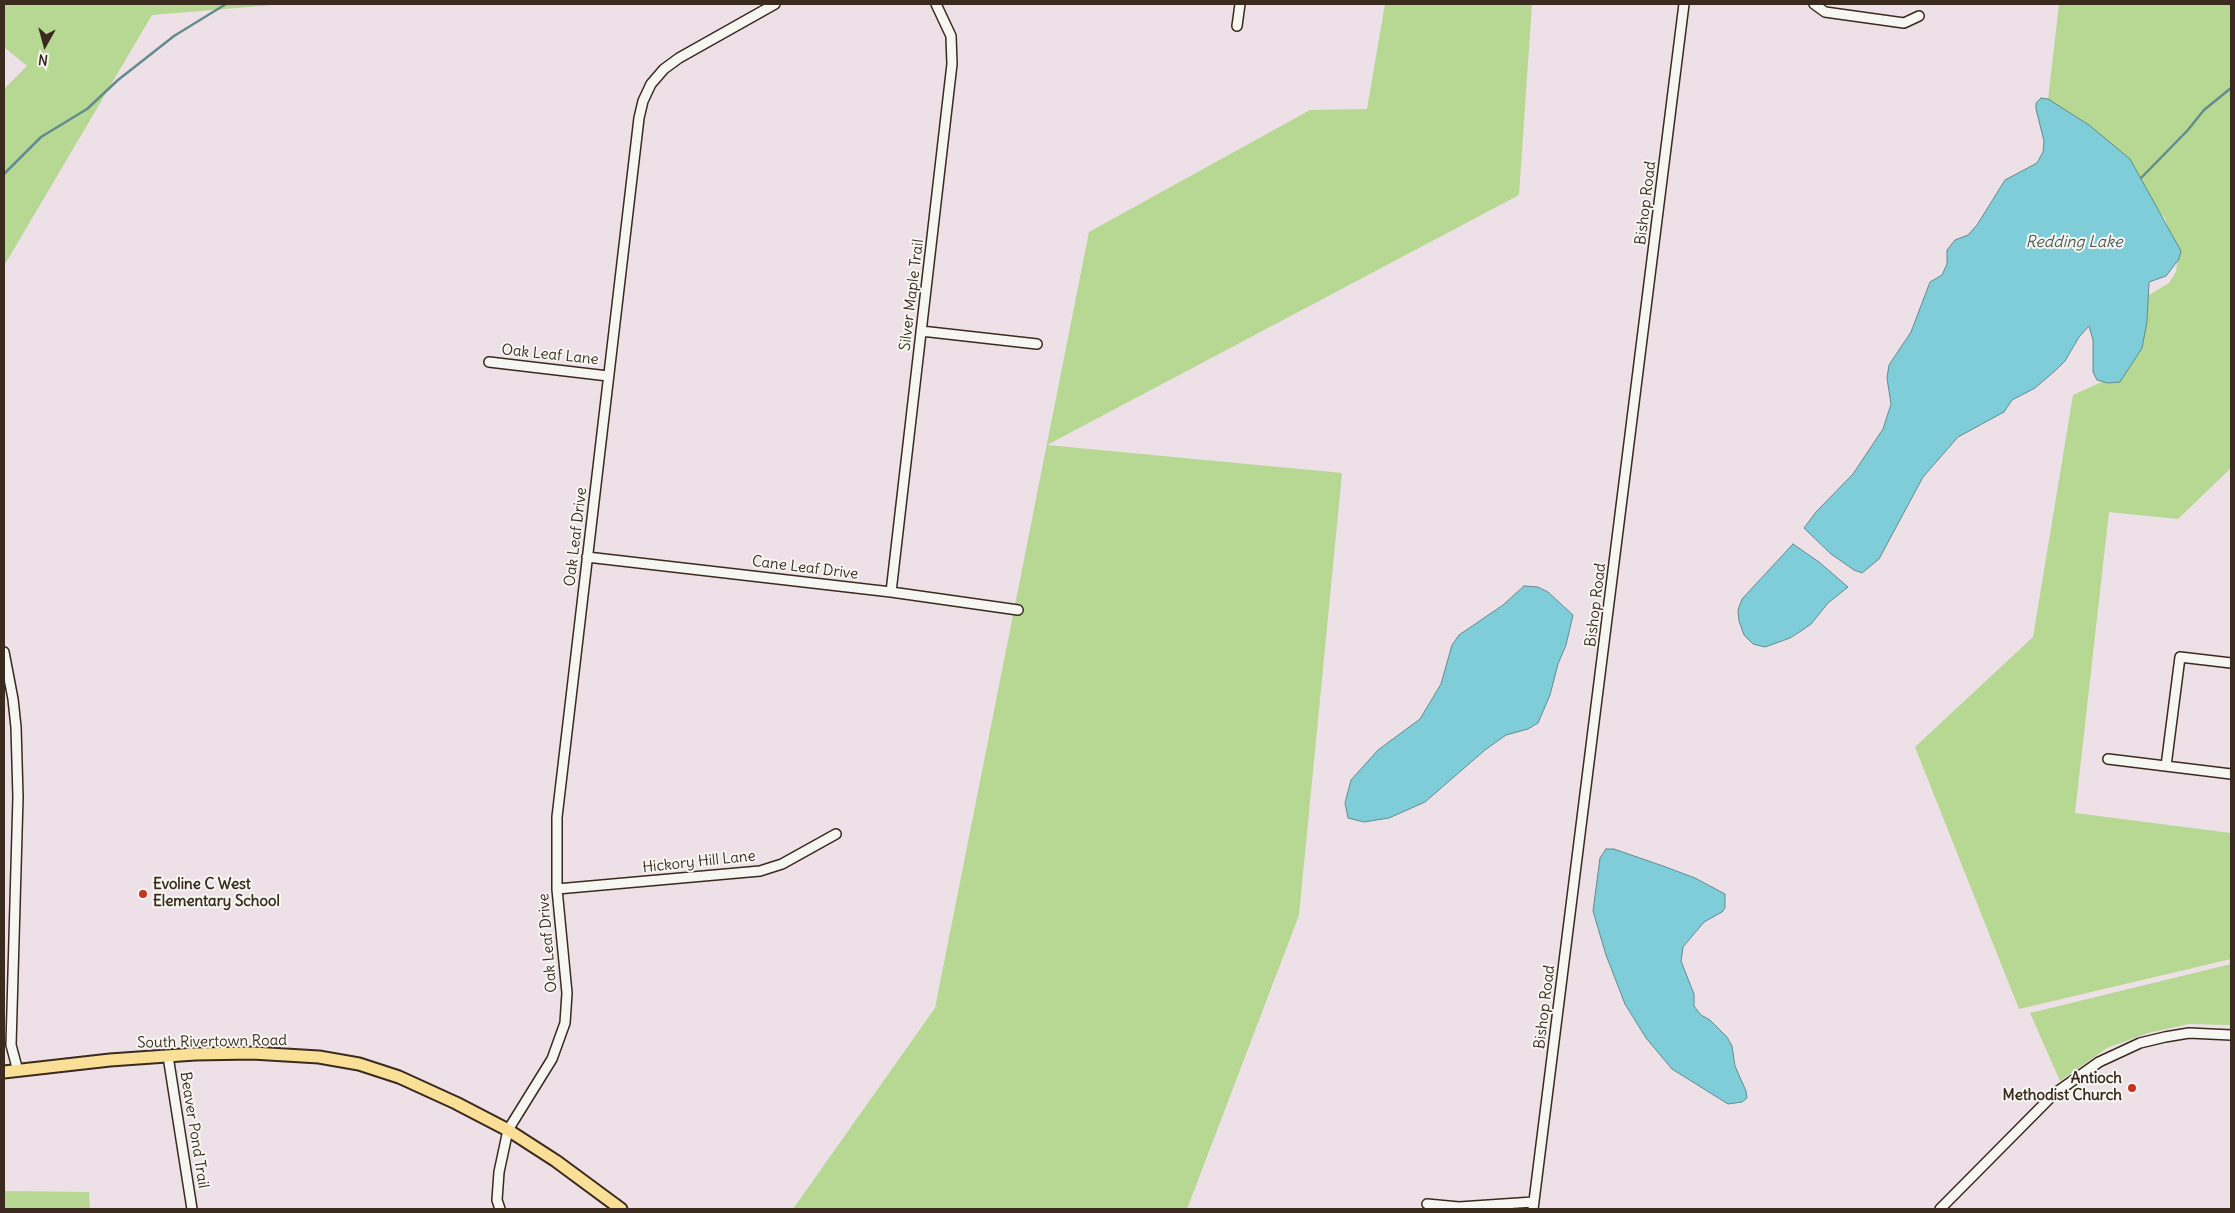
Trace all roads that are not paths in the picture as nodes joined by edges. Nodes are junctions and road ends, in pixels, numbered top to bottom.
1 (775, 4) edge
2 (936, 4) edge
3 (1240, 4) edge
4 (1684, 4) edge
5 (1814, 4) edge
6 (1918, 16) dead end
7 (1237, 26) dead end
8 (921, 331) junction
9 (1037, 344) dead end
10 (489, 362) dead end
11 (608, 376) junction
12 (587, 557) junction
13 (890, 592) junction
14 (1018, 610) dead end
15 (4, 652) edge
16 (2231, 664) edge
17 (2108, 759) dead end
18 (2166, 766) junction
19 (2231, 774) edge
20 (836, 834) dead end
21 (557, 888) junction
22 (2231, 1035) edge
23 (168, 1056) junction
24 (18, 1071) junction
25 (4, 1072) edge
26 (508, 1130) junction
27 (1428, 1204) dead end
28 (1533, 1206) edge
29 (1459, 1208) edge
30 (192, 1209) edge
31 (500, 1209) edge
32 (621, 1209) edge
33 (1940, 1209) edge

1 - 11 street, Oak Leaf Drive
2 - 8 street, Silver Maple Trail
3 - 7 street
4 - 28 street, Bishop Road
5 - 6 street
8 - 9 street
8 - 13 street, Silver Maple Trail
10 - 11 street, Oak Leaf Lane
11 - 12 street, Oak Leaf Drive
12 - 13 street, Cane Leaf Drive
12 - 21 street, Oak Leaf Drive
13 - 14 street, Cane Leaf Drive
15 - 24 street
16 - 18 street
17 - 18 street
18 - 19 street
20 - 21 street, Hickory Hill Lane
21 - 26 street, Oak Leaf Drive
22 - 33 street
23 - 24 main road, South Rivertown Road
23 - 26 main road, South Rivertown Road
23 - 30 street, Beaver Pond Trail
24 - 25 main road, South Rivertown Road
26 - 31 street, Oak Leaf Drive
26 - 32 main road, South Rivertown Road
27 - 29 street
28 - 29 street

